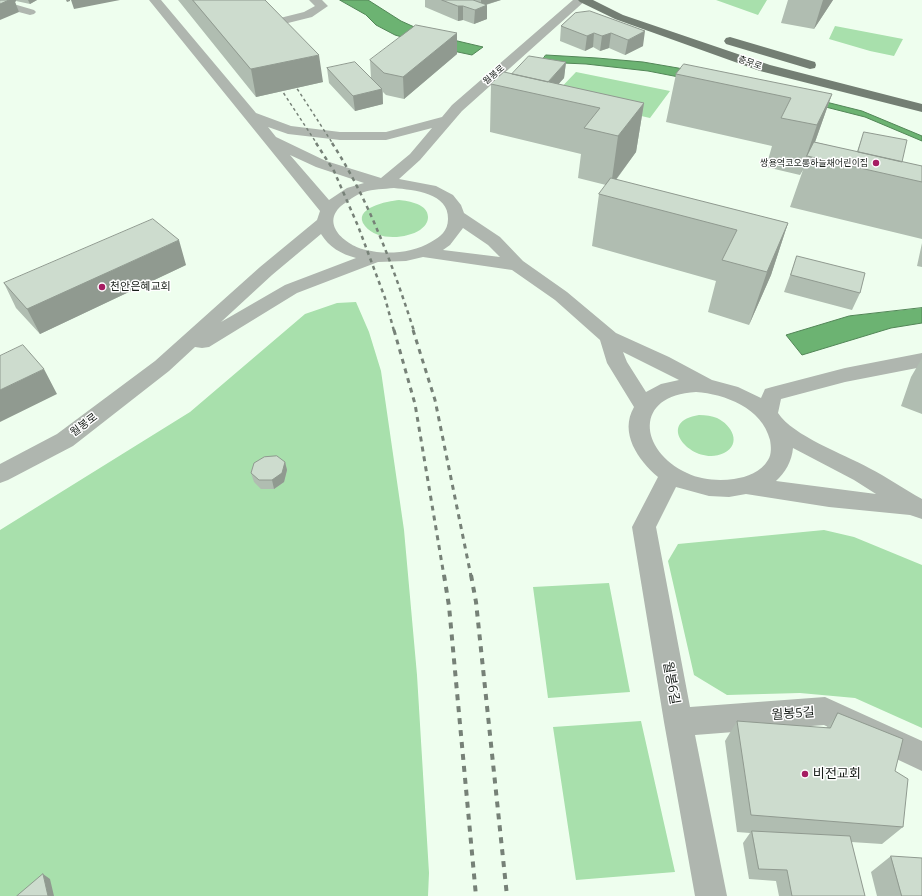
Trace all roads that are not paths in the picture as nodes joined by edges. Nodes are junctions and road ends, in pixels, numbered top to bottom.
1 (155, 0) edge
2 (315, 0) edge
3 (580, 0) edge
4 (584, 0) edge
5 (0, 3) edge
6 (30, 12) dead end
7 (268, 24) edge
8 (717, 37) dead end
9 (820, 67) dead end
10 (922, 108) edge
11 (250, 115) junction
12 (446, 120) junction
13 (271, 140) junction
14 (415, 157) junction
15 (384, 184) junction
16 (426, 188) junction
17 (456, 215) junction
18 (326, 216) junction
19 (422, 252) junction
20 (377, 257) junction
21 (517, 265) junction
22 (609, 337) junction
23 (922, 360) edge
24 (162, 366) junction
25 (706, 386) junction
26 (645, 407) junction
27 (772, 413) junction
28 (0, 474) edge
29 (670, 474) junction
30 (749, 486) junction
31 (918, 508) edge
32 (678, 722) junction
33 (922, 756) edge
34 (711, 896) edge

1 - 11 street
2 - 7 street
3 - 12 street, 월봉로
4 - 10 main road, 충무로
5 - 6 street
8 - 9 main road, 충무로
11 - 12 street
11 - 13 street
12 - 14 street, 월봉로
13 - 15 street
13 - 18 street
14 - 15 street, 월봉로
14 - 16 street
15 - 16 street
15 - 18 street
16 - 17 street
17 - 19 street
17 - 21 street
18 - 20 street
18 - 24 street
19 - 20 street
19 - 21 street
20 - 24 street
21 - 22 street
22 - 25 street
22 - 26 street
23 - 27 street
24 - 28 street, 월봉로
25 - 26 street
25 - 27 street
26 - 29 street
27 - 30 street
27 - 31 street
29 - 30 street
29 - 32 street, 월봉6길
30 - 31 street
32 - 33 street, 월봉5길
32 - 34 street, 월봉6길

